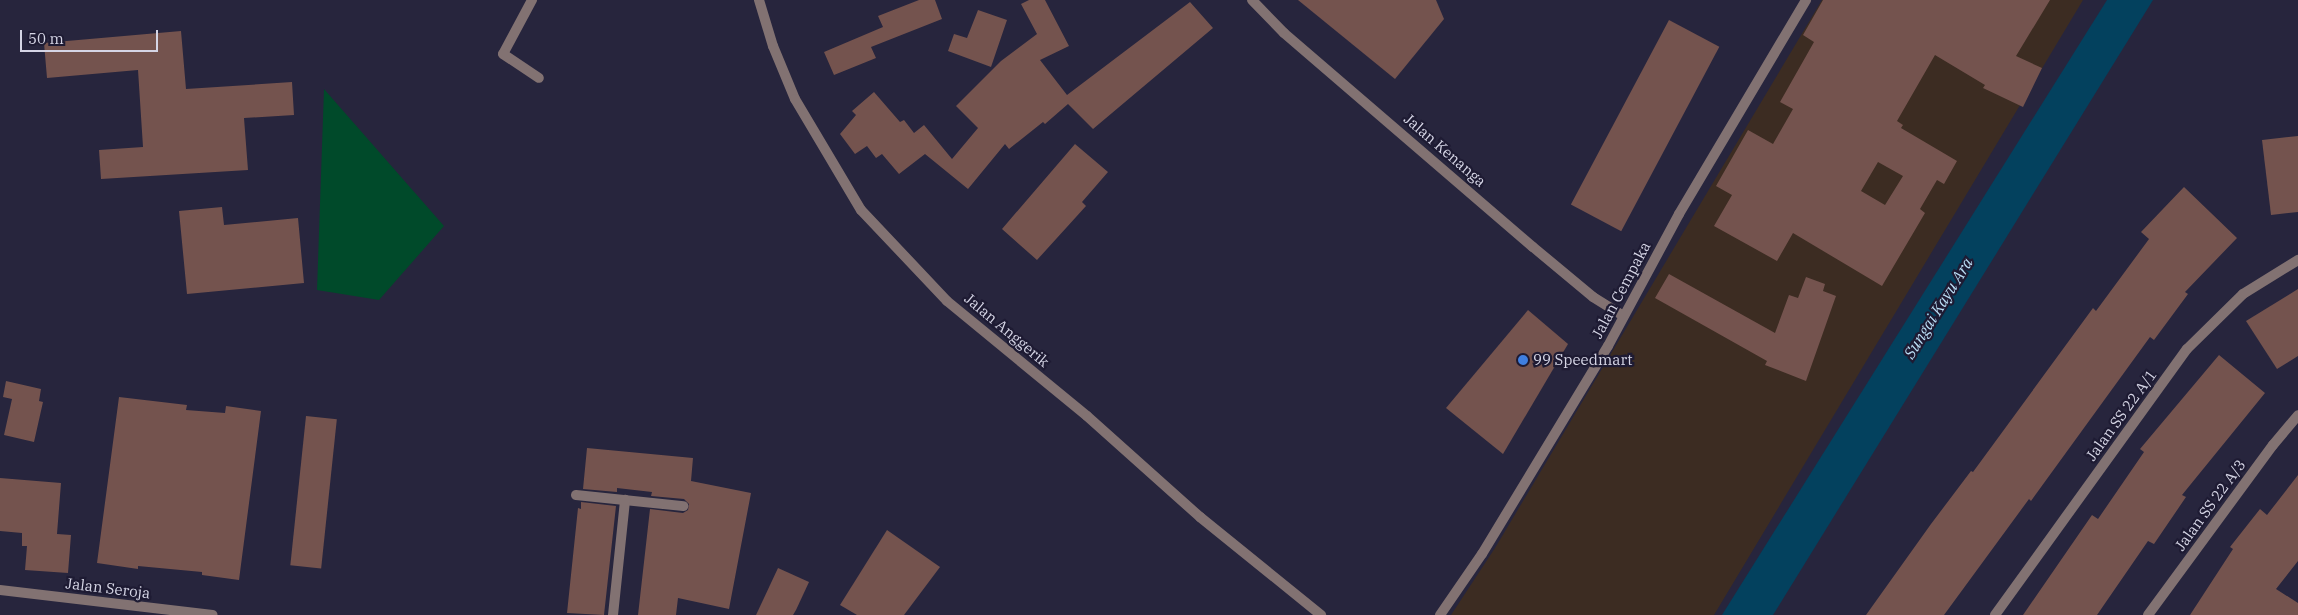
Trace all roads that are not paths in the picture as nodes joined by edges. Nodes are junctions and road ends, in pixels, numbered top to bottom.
1 (532, 0) edge
2 (759, 0) edge
3 (1252, 0) edge
4 (1806, 0) edge
5 (539, 78) dead end
6 (2298, 260) edge
7 (1623, 316) junction
8 (2298, 415) edge
9 (576, 495) dead end
10 (625, 500) junction
11 (683, 506) dead end
12 (0, 590) edge
13 (213, 615) edge
14 (613, 615) edge
15 (1321, 615) edge
16 (1440, 615) edge
17 (1995, 615) edge
18 (2148, 615) edge

1 - 5 street
2 - 15 street, Jalan Anggerik
3 - 7 street, Jalan Kenanga
4 - 7 street, Jalan Cempaka
6 - 17 street, Jalan SS 22 A/1
7 - 16 street, Jalan Cempaka
8 - 18 street, Jalan SS 22 A/3
9 - 10 street
10 - 11 street
10 - 14 street
12 - 13 street, Jalan Seroja

